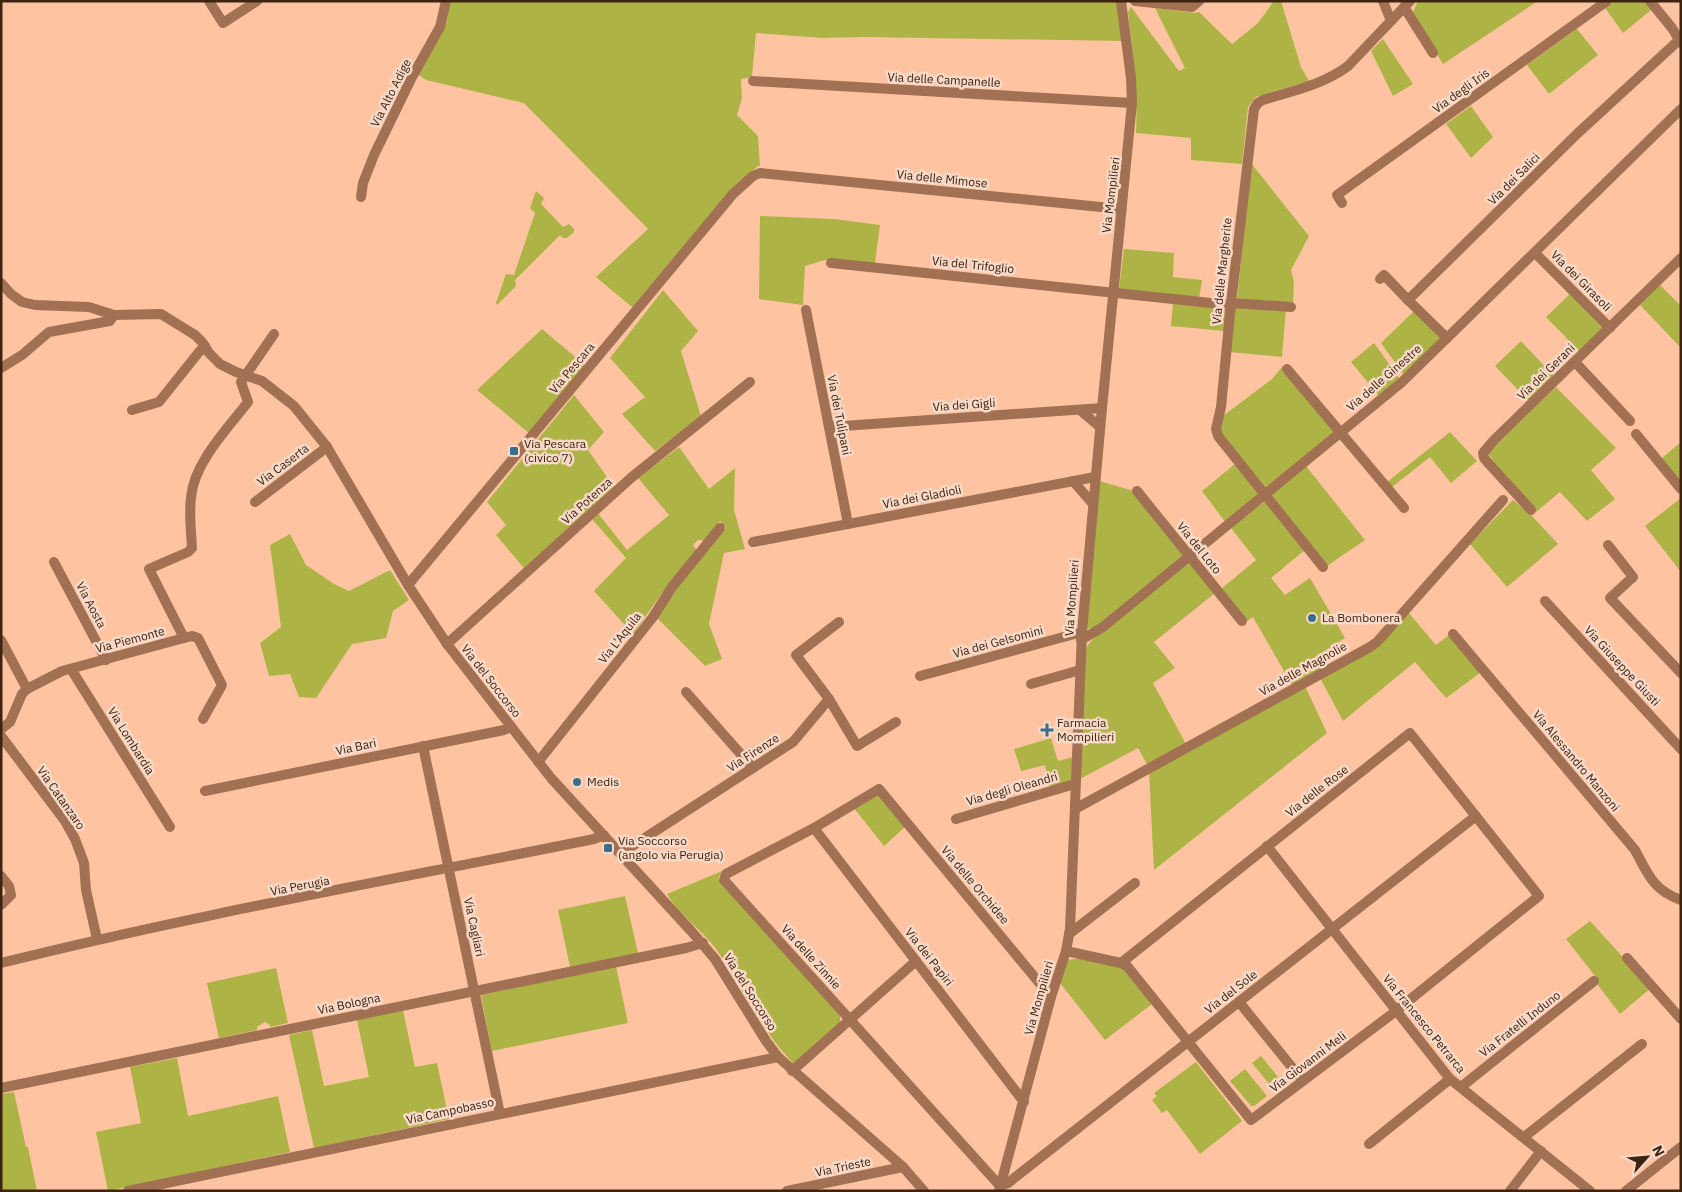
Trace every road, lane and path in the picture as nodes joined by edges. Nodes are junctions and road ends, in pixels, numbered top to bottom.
1 (209, 1) edge
2 (257, 1) edge
3 (446, 1) edge
4 (1121, 1) edge
5 (1135, 1) edge
6 (1199, 1) edge
7 (1383, 1) edge
8 (1607, 1) edge
9 (1650, 1) edge
10 (1407, 4) edge
11 (1391, 21) junction
12 (1679, 42) edge
13 (1433, 53) dead end
14 (754, 81) dead end
15 (1132, 103) junction
16 (1681, 109) edge
17 (760, 172) joint
18 (361, 197) dead end
19 (1342, 202) dead end
20 (1121, 210) junction
21 (1535, 252) junction
22 (1681, 258) edge
23 (831, 263) dead end
24 (1380, 279) dead end
25 (1, 283) edge
26 (1113, 293) junction
27 (1408, 300) junction
28 (1230, 304) junction
29 (1291, 307) dead end
30 (806, 310) dead end
31 (114, 315) junction
32 (1610, 328) junction
33 (274, 334) dead end
34 (1447, 338) junction
35 (205, 346) junction
36 (1575, 362) junction
37 (1, 368) edge
38 (1287, 369) dead end
39 (246, 375) junction
40 (750, 382) dead end
41 (1102, 408) junction
42 (132, 410) dead end
43 (1080, 410) junction
44 (1630, 421) dead end
45 (829, 427) junction
46 (1100, 427) junction
47 (1340, 432) junction
48 (1636, 434) dead end
49 (327, 447) junction
50 (1095, 477) junction
51 (1073, 481) junction
52 (1681, 489) edge
53 (1137, 491) dead end
54 (1264, 494) junction
55 (1503, 500) dead end
56 (255, 502) dead end
57 (1092, 504) junction
58 (1404, 508) dead end
59 (1531, 510) dead end
60 (848, 524) junction
61 (720, 528) dead end
62 (753, 542) dead end
63 (1608, 545) dead end
64 (1190, 557) junction
65 (54, 562) dead end
66 (1323, 566) dead end
67 (408, 585) junction
68 (1545, 601) dead end
69 (1242, 621) dead end
70 (839, 622) dead end
71 (1453, 634) dead end
72 (1082, 636) junction
73 (184, 638) junction
74 (1, 640) edge
75 (447, 644) junction
76 (106, 660) junction
77 (71, 669) junction
78 (1080, 670) junction
79 (1681, 673) edge
80 (920, 676) dead end
81 (1031, 684) dead end
82 (27, 689) junction
83 (686, 692) dead end
84 (829, 699) junction
85 (203, 719) dead end
86 (896, 722) dead end
87 (511, 726) junction
88 (1, 729) edge
89 (1, 736) edge
90 (423, 746) junction
91 (1681, 749) edge
92 (538, 762) junction
93 (753, 768) junction
94 (1076, 784) junction
95 (879, 789) joint
96 (205, 791) dead end
97 (1075, 809) junction
98 (1476, 816) junction
99 (956, 819) dead end
100 (170, 826) dead end
101 (814, 828) junction
102 (604, 836) junction
103 (1267, 846) junction
104 (620, 854) junction
105 (449, 869) junction
106 (1, 876) edge
107 (1135, 883) dead end
108 (1539, 896) joint
109 (1681, 900) edge
110 (1, 905) edge
111 (1331, 929) junction
112 (1069, 934) junction
113 (97, 939) junction
114 (702, 943) junction
115 (1066, 951) junction
116 (1626, 958) dead end
117 (916, 961) junction
118 (1, 963) edge
119 (1121, 963) junction
120 (1594, 981) dead end
121 (474, 991) junction
122 (1051, 997) junction
123 (1239, 1002) junction
124 (1396, 1011) junction
125 (850, 1019) junction
126 (1681, 1019) edge
127 (1188, 1042) junction
128 (1642, 1044) dead end
129 (778, 1057) junction
130 (792, 1071) junction
131 (1450, 1079) junction
132 (1303, 1080) junction
133 (1461, 1087) junction
134 (1, 1088) edge
135 (1024, 1102) junction
136 (500, 1114) junction
137 (1524, 1137) junction
138 (1369, 1144) dead end
139 (1681, 1147) edge
140 (1541, 1151) junction
141 (903, 1167) junction
142 (1000, 1188) edge
143 (128, 1191) edge
144 (787, 1191) edge
145 (924, 1191) edge
146 (1510, 1191) edge
147 (1590, 1191) edge
148 (1626, 1191) edge

1 - 2 street
3 - 18 street, Via Alto Adige
4 - 15 street, Via Mompilieri
5 - 6 street
7 - 11 street
8 - 19 street, Via degli Iris
9 - 12 street
10 - 11 street, Via delle Margherite
10 - 13 street
11 - 28 street, Via delle Margherite
12 - 27 street, Via dei Salici
14 - 15 street, Via delle Campanelle
15 - 20 street, Via Mompilieri
16 - 21 street, Via delle Ginestre
17 - 20 street, Via delle Mimose
17 - 67 street, Via Pescara
20 - 26 street, Via Mompilieri
21 - 32 street, Via dei Girasoli
21 - 34 street, Via delle Ginestre
22 - 32 street, Via dei Gerani
23 - 26 street, Via del Trifoglio
24 - 27 street
25 - 31 street, Via del Soccorso
26 - 28 street, Via del Trifoglio
26 - 41 street, Via Mompilieri
27 - 34 street
28 - 29 street, Via del Trifoglio
28 - 54 street, Via delle Margherite
30 - 45 street, Via dei Tulipani
31 - 35 street, Via del Soccorso
31 - 37 street
32 - 36 street, Via dei Gerani
33 - 39 street
34 - 47 street, Via delle Ginestre
35 - 39 street, Via del Soccorso
35 - 42 street
36 - 44 street
36 - 59 street, Via dei Gerani
38 - 47 street
39 - 49 street, Via del Soccorso
39 - 73 street, Via Piemonte
40 - 75 street, Via Potenza
41 - 43 street, Via dei Gigli
41 - 46 street, Via Mompilieri
43 - 45 street, Via dei Gigli
43 - 46 street
45 - 60 street, Via dei Tulipani
46 - 50 street, Via Mompilieri
47 - 54 street, Via delle Ginestre
47 - 58 street
48 - 52 street
49 - 56 street, Via Caserta
49 - 67 street, Via del Soccorso
50 - 51 street, Via dei Gladioli
50 - 57 street, Via Mompilieri
51 - 57 street
51 - 60 street, Via dei Gladioli
53 - 64 street, Via del Loto
54 - 64 street, Via delle Ginestre
54 - 66 street, Via delle Margherite
55 - 97 street, Via delle Magnolie
57 - 72 street, Via Mompilieri
60 - 62 street, Via dei Gladioli
61 - 92 street, Via L'Aquila
63 - 79 street
64 - 69 street, Via del Loto
64 - 72 street, Via delle Ginestre
65 - 76 street, Via Aosta
67 - 75 street, Via del Soccorso
68 - 91 street, Via Giuseppe Giusti
70 - 84 street
71 - 109 street, Via Alessandro Manzoni
72 - 78 street, Via Mompilieri
72 - 80 street, Via dei Gelsomini
73 - 76 street, Via Piemonte
73 - 85 street
74 - 82 street
75 - 87 street, Via del Soccorso
76 - 77 street, Via Piemonte
77 - 82 street, Via Piemonte
77 - 100 street, Via Lombardia
78 - 81 street
78 - 94 street, Via Mompilieri
82 - 88 street
83 - 93 street
84 - 86 street
84 - 93 street, Via Firenze
87 - 90 street, Via Bari
87 - 92 street, Via del Soccorso
89 - 113 street, Via Catanzaro
90 - 96 street, Via Bari
90 - 105 street, Via Cagliari
92 - 102 street, Via del Soccorso
93 - 104 street, Via Firenze
94 - 97 street, Via Mompilieri
94 - 99 street, Via degli Oleandri
95 - 101 street, Via delle Zinnie
95 - 122 street, Via delle Orchidee
97 - 112 street, Via Mompilieri
98 - 103 street, Via delle Rose
98 - 108 street, Via delle Rose
98 - 111 street, Via del Sole
101 - 117 street, Via dei Papiri
101 - 125 street, Via delle Zinnie
102 - 104 street, Via del Soccorso
102 - 105 street, Via Perugia
103 - 111 street, Via Francesco Petrarca
103 - 119 street, Via delle Rose
104 - 114 street, Via del Soccorso
105 - 113 street, Via Perugia
105 - 121 street, Via Cagliari
106 - 110 street
107 - 112 street
108 - 124 street, Via Giovanni Meli
111 - 123 street, Via del Sole
111 - 124 street, Via Francesco Petrarca
112 - 115 street, Via Mompilieri
113 - 118 street, Via Perugia
114 - 121 street, Via Bologna
114 - 129 street, Via del Soccorso
115 - 119 street
115 - 122 street, Via Mompilieri
116 - 126 street
117 - 125 street
117 - 135 street, Via dei Papiri
119 - 127 street, Via Giovanni Meli
120 - 133 street, Via Fratelli Induno
121 - 134 street, Via Bologna
121 - 136 street, Via Cagliari
122 - 135 street, Via Mompilieri
123 - 127 street, Via del Sole
123 - 132 street
124 - 131 street, Via Francesco Petrarca
124 - 132 street, Via Giovanni Meli
125 - 130 street
125 - 142 street, Via delle Zinnie
127 - 132 street, Via Giovanni Meli
127 - 142 street, Via del Sole
128 - 137 street
129 - 130 street, Via del Soccorso
129 - 136 street, Via Campobasso
130 - 141 street, Via del Soccorso
131 - 133 street, Via Francesco Petrarca
131 - 138 street
133 - 137 street, Via Francesco Petrarca
135 - 142 street, Via Mompilieri
136 - 143 street, Via Campobasso
137 - 140 street, Via Francesco Petrarca
139 - 148 street
140 - 146 street
140 - 147 street, Via Francesco Petrarca
141 - 144 street, Via Trieste
141 - 145 street, Via del Soccorso

